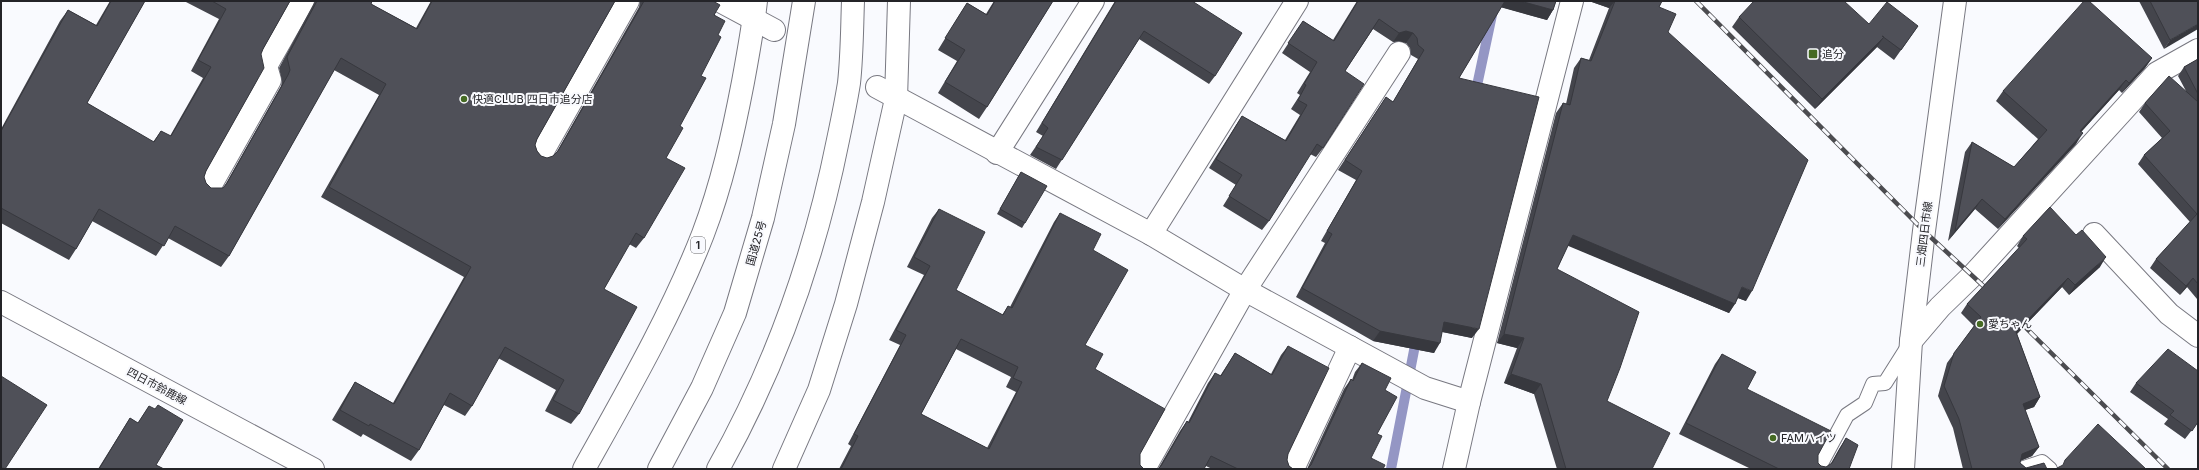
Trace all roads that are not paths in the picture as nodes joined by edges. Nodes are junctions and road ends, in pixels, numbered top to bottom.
1 (303, 1) edge
2 (628, 1) edge
3 (720, 1) edge
4 (804, 1) edge
5 (853, 1) edge
6 (899, 1) edge
7 (1093, 1) edge
8 (1297, 1) edge
9 (1572, 1) edge
10 (1955, 1) edge
11 (755, 11) edge
12 (774, 30) dead end
13 (2198, 50) edge
14 (1399, 53) dead end
15 (877, 87) dead end
16 (896, 99) junction
17 (997, 153) junction
18 (540, 156) edge
19 (209, 188) edge
20 (1151, 234) junction
21 (2094, 234) dead end
22 (1245, 290) junction
23 (1, 302) edge
24 (2198, 336) edge
25 (1911, 341) junction
26 (1350, 347) junction
27 (1469, 402) junction
28 (313, 469) edge
29 (584, 469) edge
30 (659, 469) edge
31 (718, 469) edge
32 (784, 469) edge
33 (1144, 469) edge
34 (1293, 469) edge
35 (1454, 469) edge
36 (1818, 469) edge
37 (1903, 469) edge
38 (2021, 469) edge
39 (2050, 469) edge

1 - 19 main road
2 - 18 main road
3 - 11 main road
4 - 30 main road, 国道25号
5 - 31 main road
6 - 16 main road
7 - 17 main road
8 - 20 main road
9 - 27 main road
10 - 25 main road, 三畑四日市線
11 - 12 main road
11 - 29 main road, 1
13 - 25 main road
14 - 22 main road
15 - 16 main road
16 - 17 main road
16 - 32 main road
17 - 20 main road
20 - 22 main road
21 - 24 main road
22 - 26 main road
22 - 33 main road
23 - 28 main road, 四日市鈴鹿線
25 - 36 lane
25 - 37 main road, 三畑四日市線
26 - 27 main road
26 - 34 main road
27 - 35 main road
38 - 39 lane

